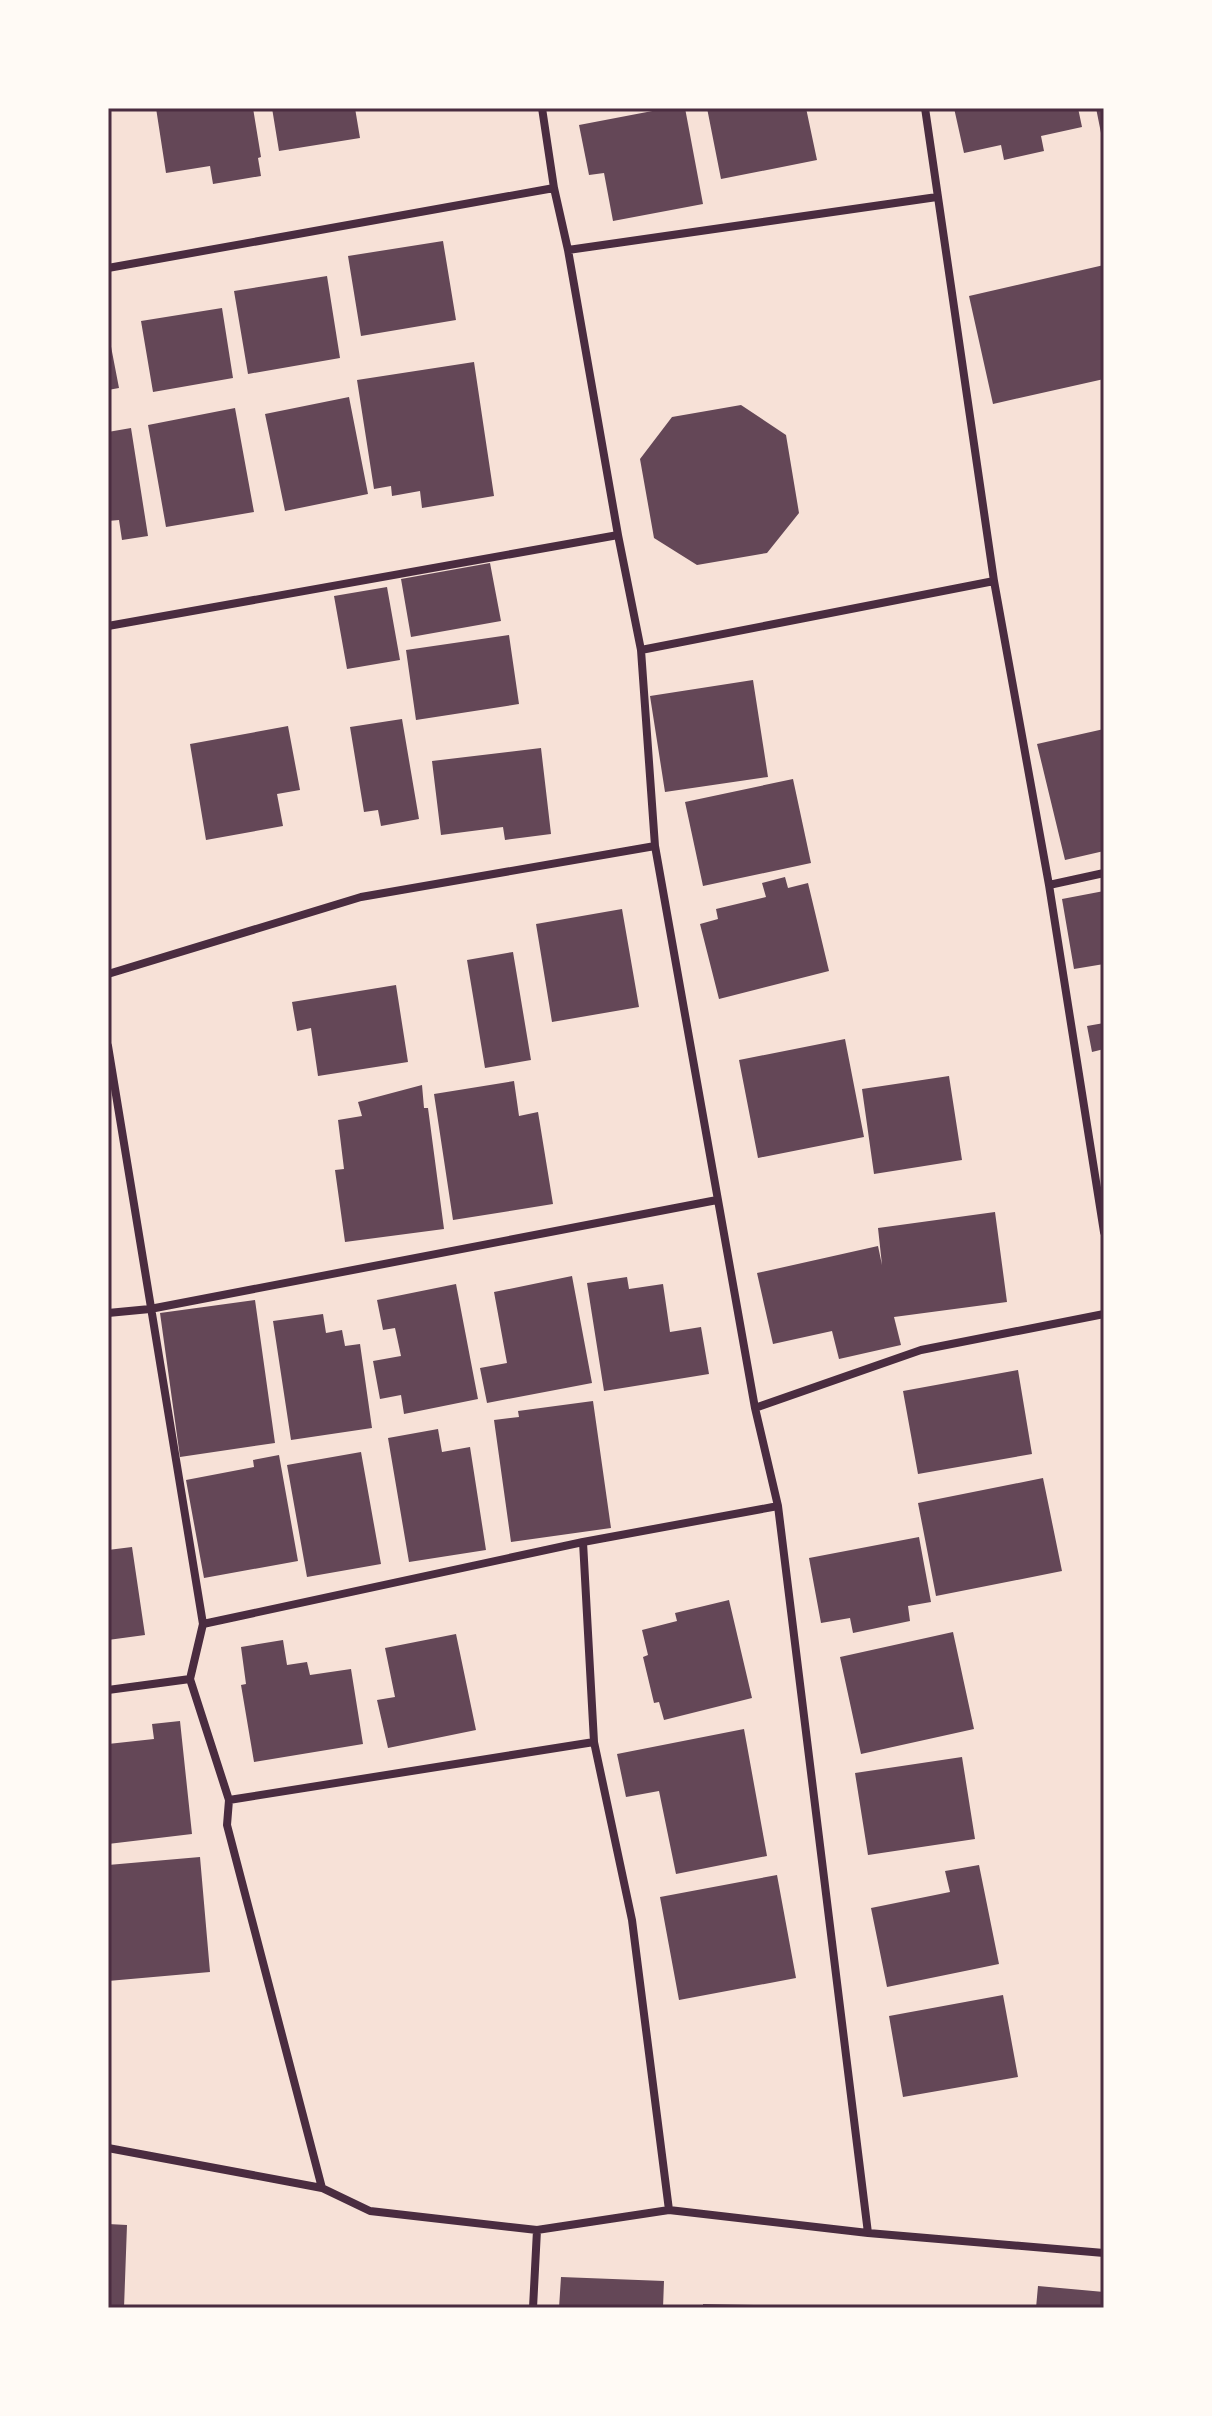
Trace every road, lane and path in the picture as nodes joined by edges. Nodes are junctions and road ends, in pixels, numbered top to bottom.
1 (542, 108) edge
2 (925, 108) edge
3 (554, 188) junction
4 (937, 197) junction
5 (568, 250) junction
6 (108, 268) edge
7 (618, 535) junction
8 (994, 581) junction
9 (108, 626) edge
10 (641, 650) junction
11 (655, 846) junction
12 (1104, 873) edge
13 (1049, 885) junction
14 (108, 974) edge
15 (108, 1046) edge
16 (717, 1200) junction
17 (1104, 1232) edge
18 (150, 1309) junction
19 (108, 1313) edge
20 (1104, 1314) edge
21 (755, 1408) junction
22 (778, 1506) junction
23 (583, 1542) junction
24 (203, 1624) junction
25 (190, 1679) junction
26 (108, 1690) edge
27 (594, 1742) junction
28 (229, 1800) junction
29 (108, 2148) edge
30 (322, 2188) junction
31 (669, 2210) junction
32 (537, 2230) junction
33 (868, 2233) junction
34 (1104, 2253) edge
35 (533, 2308) edge

1 - 3 street
2 - 4 street
3 - 5 street
3 - 6 street
4 - 5 street
4 - 8 street
5 - 7 street
7 - 9 street
7 - 10 street
8 - 10 street
8 - 13 street
10 - 11 street
11 - 14 street
11 - 16 street
12 - 13 street
13 - 17 street
15 - 18 street
16 - 18 street
16 - 21 street
18 - 19 street
18 - 24 street
20 - 21 street
21 - 22 street
22 - 23 street
22 - 33 street
23 - 24 street
23 - 27 street
24 - 25 street
25 - 26 street
25 - 28 street
27 - 28 street
27 - 31 street
28 - 30 street
29 - 30 street
30 - 32 street
31 - 32 street
31 - 33 street
32 - 35 street
33 - 34 street

